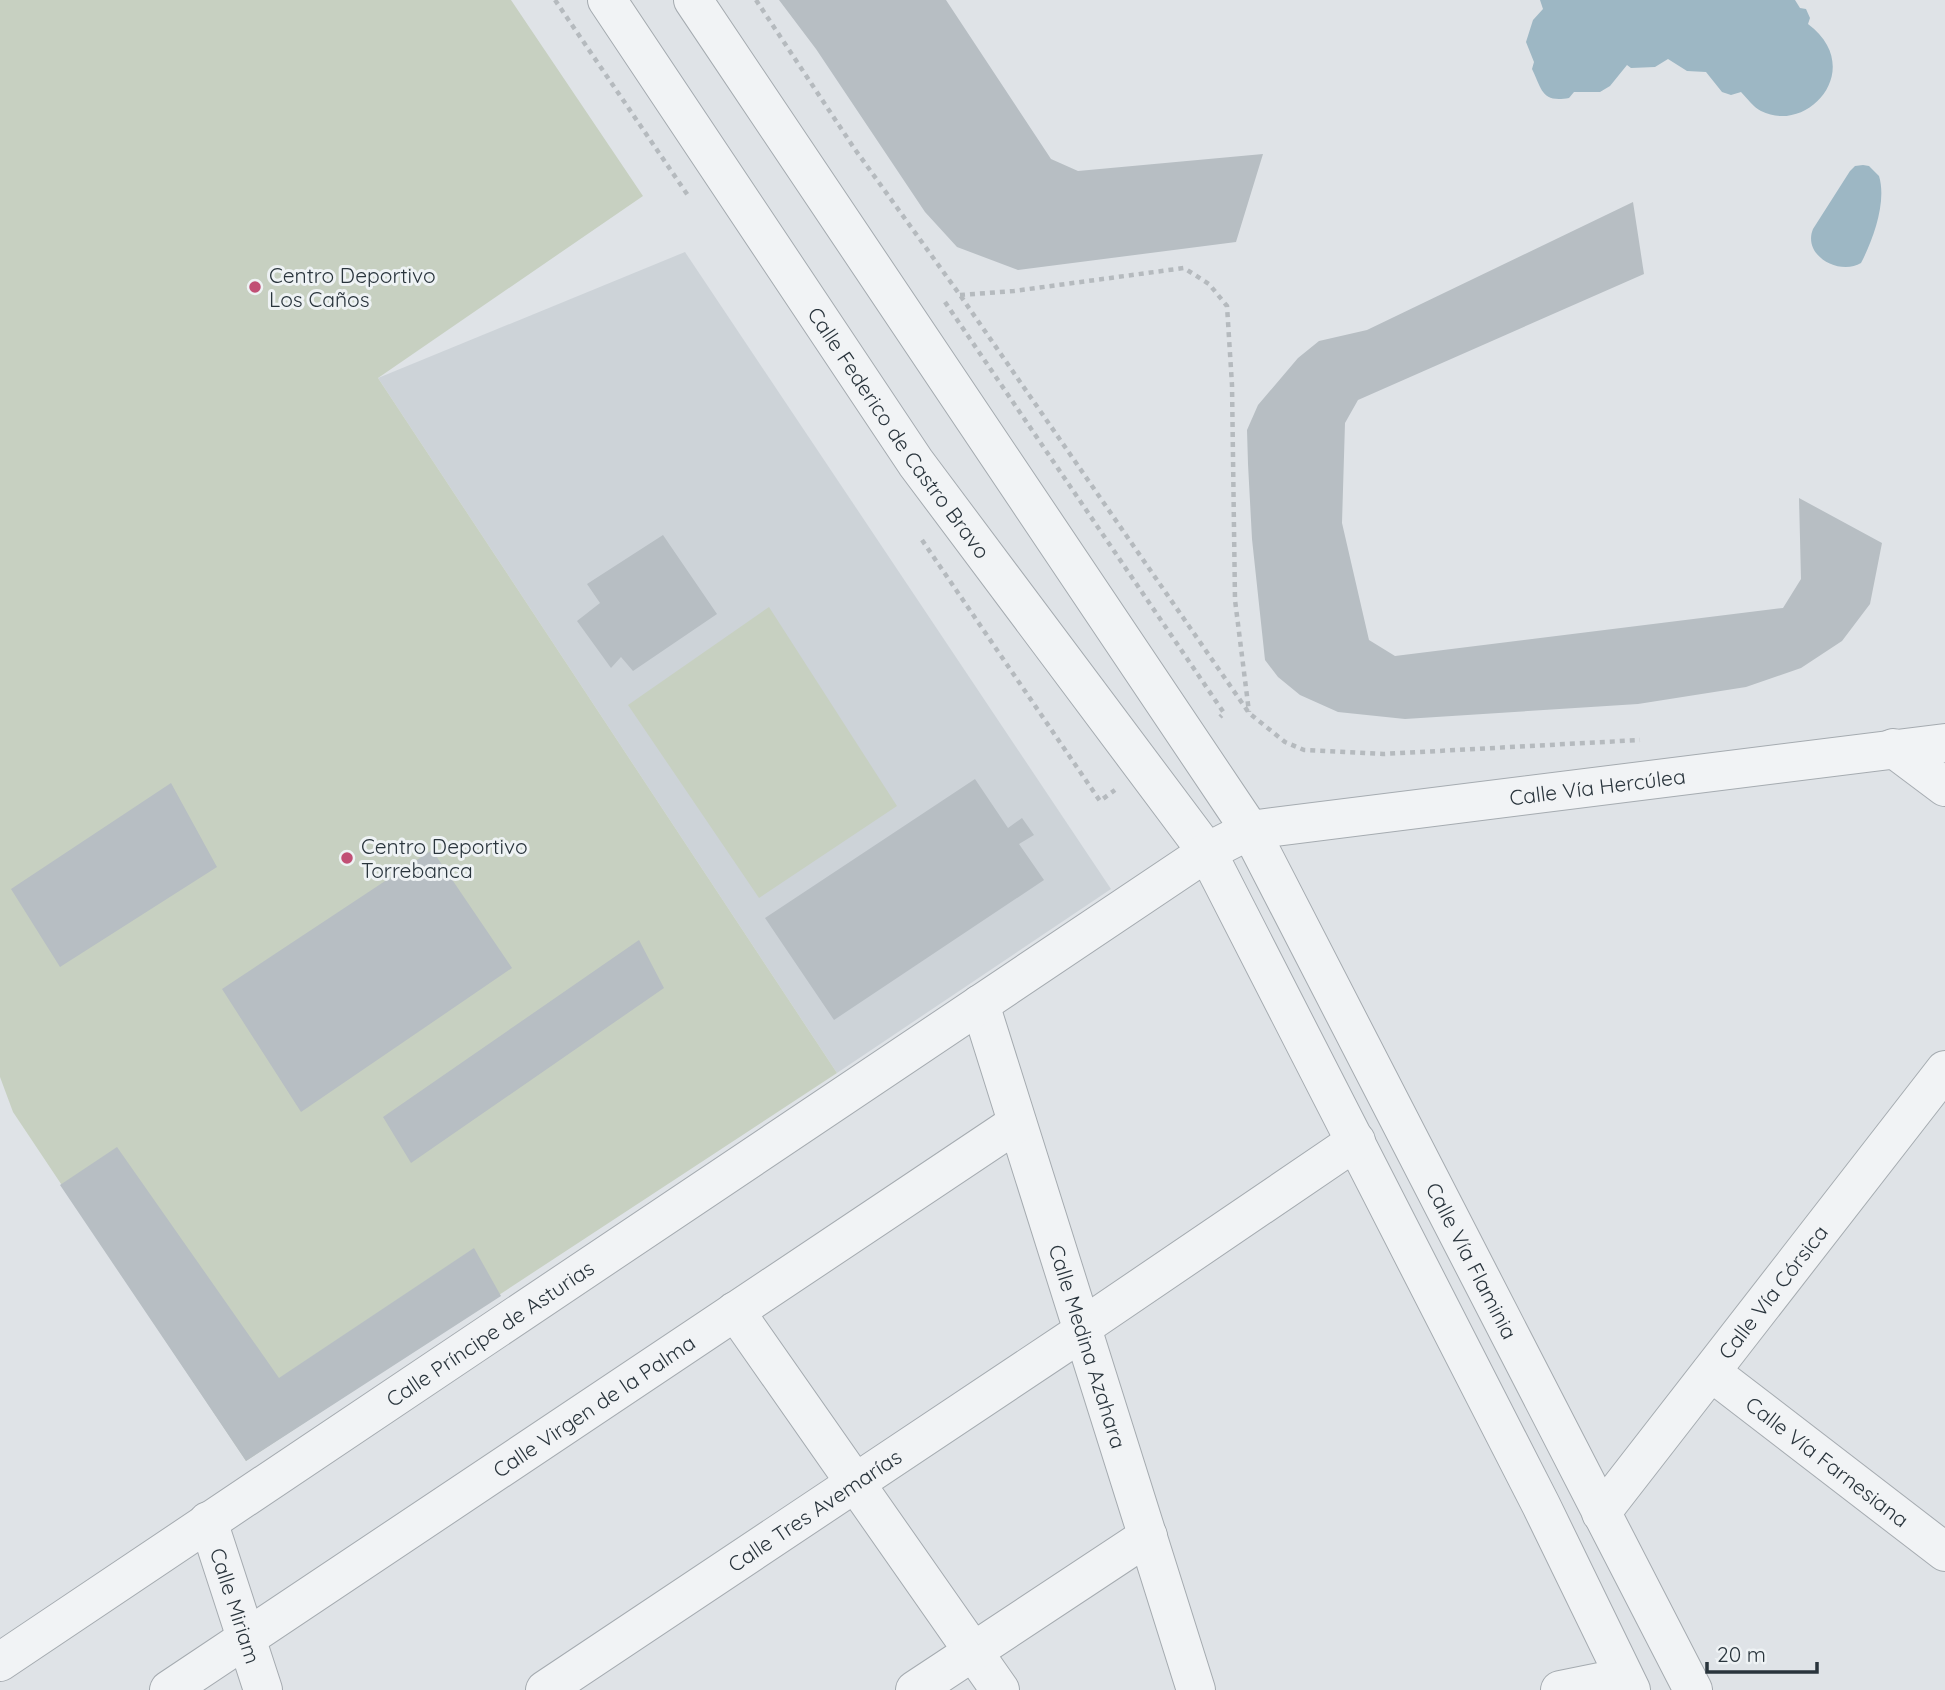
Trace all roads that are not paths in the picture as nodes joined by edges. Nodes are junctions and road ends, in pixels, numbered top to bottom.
1 (607, 0) edge
2 (693, 0) edge
3 (1945, 743) edge
4 (1894, 748) junction
5 (1945, 787) edge
6 (1250, 830) junction
7 (1207, 852) junction
8 (980, 1004) junction
9 (1945, 1070) edge
10 (1017, 1123) junction
11 (1356, 1141) junction
12 (735, 1311) junction
13 (1082, 1330) junction
14 (1711, 1371) junction
15 (856, 1483) junction
16 (1601, 1513) junction
17 (208, 1521) junction
18 (1147, 1536) junction
19 (1945, 1552) edge
20 (246, 1639) junction
21 (974, 1651) junction
22 (0, 1662) edge
23 (1628, 1684) edge
24 (169, 1690) edge
25 (263, 1690) edge
26 (545, 1690) edge
27 (915, 1690) edge
28 (1000, 1690) edge
29 (1196, 1690) edge
30 (1560, 1690) edge
31 (1693, 1690) edge

1 - 7 street, Calle Federico de Castro Bravo
2 - 6 street, Calle Vía Flaminia
3 - 4 street, Calle Vía Hercúlea
4 - 5 street
4 - 6 street, Calle Vía Hercúlea
6 - 7 street, Calle Vía Hercúlea
6 - 16 street, Calle Vía Flaminia
7 - 8 street, Calle Príncipe de Asturias
7 - 11 street
8 - 10 street, Calle Medina Azahara
8 - 17 street, Calle Príncipe de Asturias
9 - 14 street, Calle Vía Córsica
10 - 12 street, Calle Virgen de la Palma
10 - 13 street, Calle Medina Azahara
11 - 13 street, Calle Tres Avemarías
11 - 23 street
12 - 15 street
12 - 20 street, Calle Virgen de la Palma
13 - 15 street, Calle Tres Avemarías
13 - 18 street, Calle Medina Azahara
14 - 16 street, Calle Vía Córsica
14 - 19 street, Calle Vía Farnesiana
15 - 21 street
15 - 26 street, Calle Tres Avemarías
16 - 31 street, Calle Vía Flaminia
17 - 20 street, Calle Miriam
17 - 22 street, Calle Príncipe de Asturias
18 - 21 street
18 - 29 street, Calle Medina Azahara
20 - 24 street, Calle Virgen de la Palma
20 - 25 street, Calle Miriam
21 - 27 street
21 - 28 street
23 - 30 street

